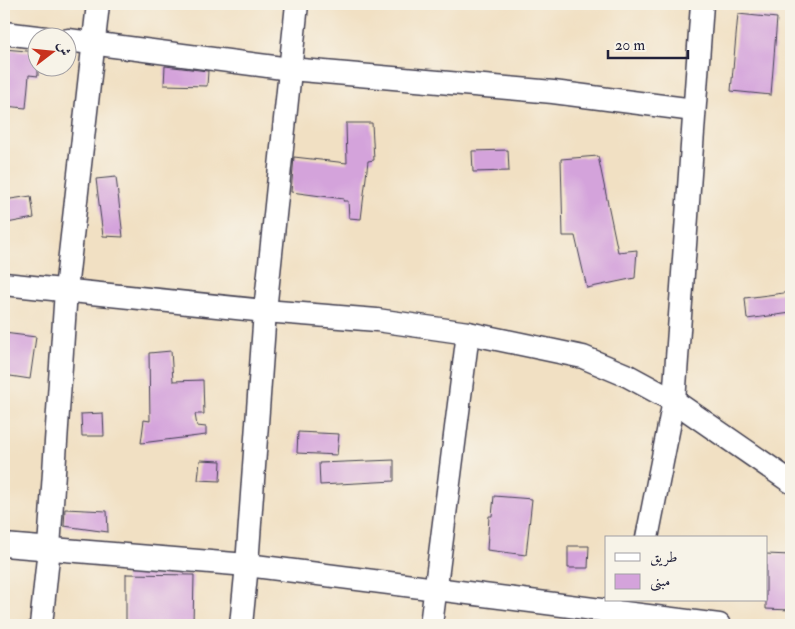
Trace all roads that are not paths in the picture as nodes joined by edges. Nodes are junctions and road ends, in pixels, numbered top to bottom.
1 (98, 4) edge
2 (297, 4) edge
3 (702, 4) edge
4 (4, 33) edge
5 (28, 36) edge
6 (78, 41) edge
7 (93, 43) junction
8 (290, 69) junction
9 (694, 110) junction
10 (4, 284) edge
11 (66, 290) junction
12 (264, 311) junction
13 (468, 332) junction
14 (674, 400) junction
15 (791, 482) edge
16 (647, 536) edge
17 (4, 545) edge
18 (49, 548) junction
19 (247, 565) junction
20 (435, 588) junction
21 (633, 613) edge
22 (41, 625) edge
23 (241, 625) edge
24 (432, 625) edge
25 (719, 625) edge

1 - 7 street
2 - 8 street
3 - 9 street
4 - 5 street
6 - 7 street
7 - 8 street
7 - 11 street
8 - 9 street
8 - 12 street
9 - 14 street
10 - 11 street
11 - 12 street
11 - 18 street
12 - 13 street
12 - 19 street
13 - 14 street
13 - 20 street
14 - 15 street
14 - 16 street
17 - 18 street
18 - 19 street
18 - 22 street
19 - 20 street
19 - 23 street
20 - 21 street
20 - 24 street
21 - 25 street

